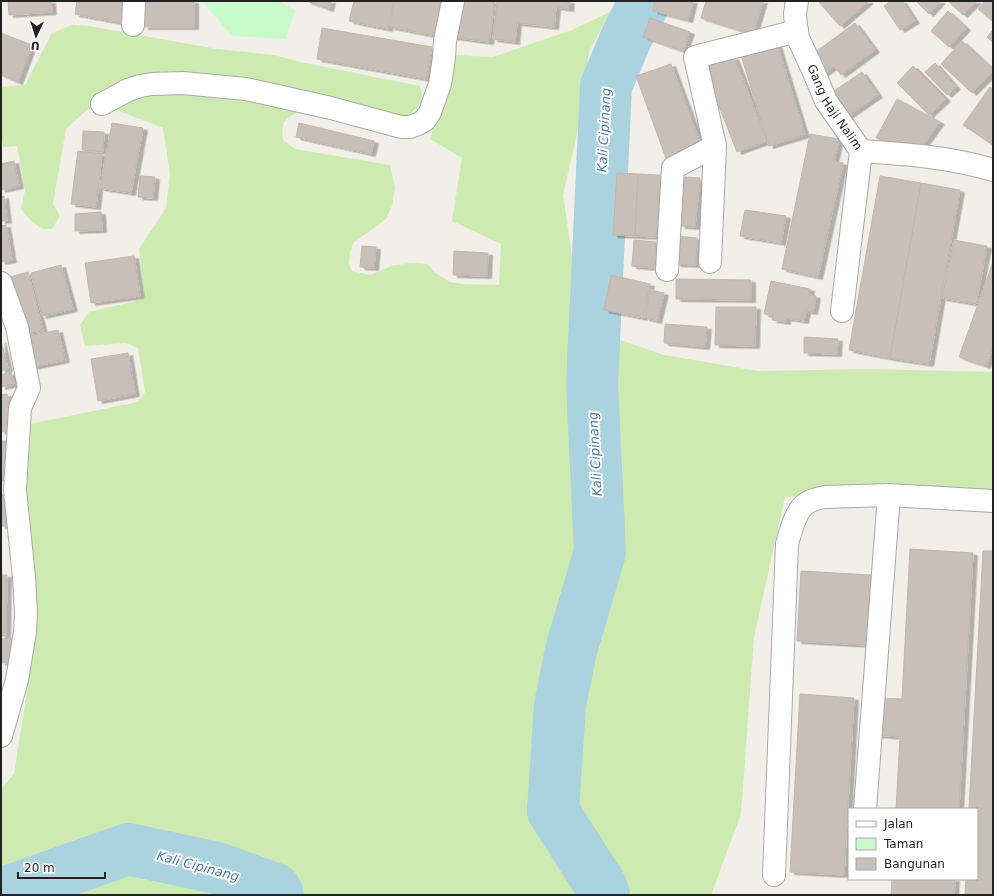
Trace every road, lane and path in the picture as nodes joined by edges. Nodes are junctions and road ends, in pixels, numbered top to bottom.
1 (134, 1) edge
2 (453, 1) edge
3 (797, 1) edge
4 (133, 25) dead end
5 (797, 31) junction
6 (102, 104) dead end
7 (715, 146) junction
8 (861, 151) junction
9 (993, 170) edge
10 (710, 262) dead end
11 (667, 270) dead end
12 (1, 283) edge
13 (842, 311) dead end
14 (8, 489) edge
15 (889, 495) junction
16 (993, 501) edge
17 (1, 736) edge
18 (865, 808) edge
19 (774, 875) dead end

1 - 4 street
2 - 6 street
3 - 5 street, Gang Haji Nalim
5 - 7 street
5 - 8 street, Gang Haji Nalim
7 - 10 street
7 - 11 street
8 - 9 street
8 - 13 street, Gang Haji Nalim
12 - 14 street
14 - 17 street
15 - 16 street
15 - 18 street
15 - 19 street

